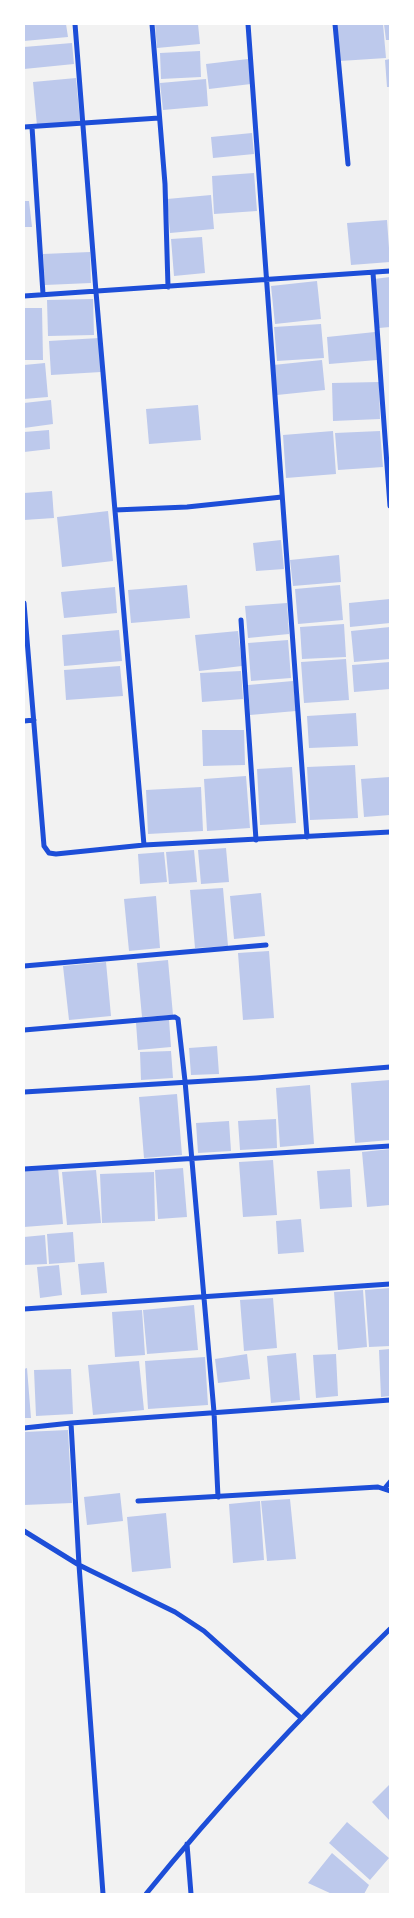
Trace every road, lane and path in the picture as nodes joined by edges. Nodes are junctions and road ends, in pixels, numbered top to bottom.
1 (75, 24) edge
2 (152, 24) edge
3 (248, 24) edge
4 (335, 24) edge
5 (159, 118) junction
6 (83, 124) junction
7 (24, 127) edge
8 (32, 127) junction
9 (348, 164) dead end
10 (390, 271) edge
11 (373, 272) junction
12 (267, 280) junction
13 (168, 287) junction
14 (96, 292) junction
15 (43, 294) junction
16 (24, 296) edge
17 (282, 497) junction
18 (390, 506) edge
19 (115, 510) junction
20 (24, 603) edge
21 (241, 620) dead end
22 (34, 720) junction
23 (24, 721) edge
24 (390, 832) edge
25 (307, 837) junction
26 (256, 840) junction
27 (144, 845) junction
28 (266, 945) dead end
29 (24, 966) edge
30 (24, 1030) edge
31 (390, 1067) edge
32 (185, 1081) junction
33 (24, 1092) edge
34 (390, 1146) edge
35 (192, 1158) junction
36 (24, 1168) edge
37 (390, 1284) edge
38 (203, 1298) junction
39 (24, 1309) edge
40 (390, 1400) edge
41 (214, 1412) junction
42 (71, 1422) junction
43 (24, 1428) edge
44 (390, 1482) edge
45 (388, 1490) edge
46 (218, 1497) junction
47 (138, 1501) dead end
48 (24, 1531) edge
49 (79, 1565) junction
50 (390, 1629) edge
51 (301, 1718) junction
52 (187, 1844) junction
53 (103, 1894) edge
54 (146, 1894) edge
55 (191, 1894) edge

1 - 6 street
2 - 5 street
3 - 12 street
4 - 9 street
5 - 6 street
5 - 13 street
6 - 8 street
6 - 14 street
7 - 8 street
8 - 15 street
10 - 11 street
11 - 12 street
11 - 18 street
12 - 13 street
12 - 17 street
13 - 14 street
14 - 15 street
14 - 19 street
15 - 16 street
17 - 19 street
17 - 25 street
19 - 27 street
20 - 22 street
21 - 26 street
22 - 23 street
22 - 27 street
24 - 25 street
25 - 26 street
26 - 27 street
28 - 29 street
30 - 32 street
31 - 32 street
32 - 33 street
32 - 35 street
34 - 35 street
35 - 36 street
35 - 38 street
37 - 38 street
38 - 39 street
38 - 41 street
40 - 41 street
41 - 42 street
41 - 46 street
42 - 43 street
42 - 49 street
44 - 45 street
45 - 46 street
46 - 47 street
48 - 49 street
49 - 51 street
49 - 53 street
50 - 51 street
51 - 52 street
52 - 54 street
52 - 55 street

